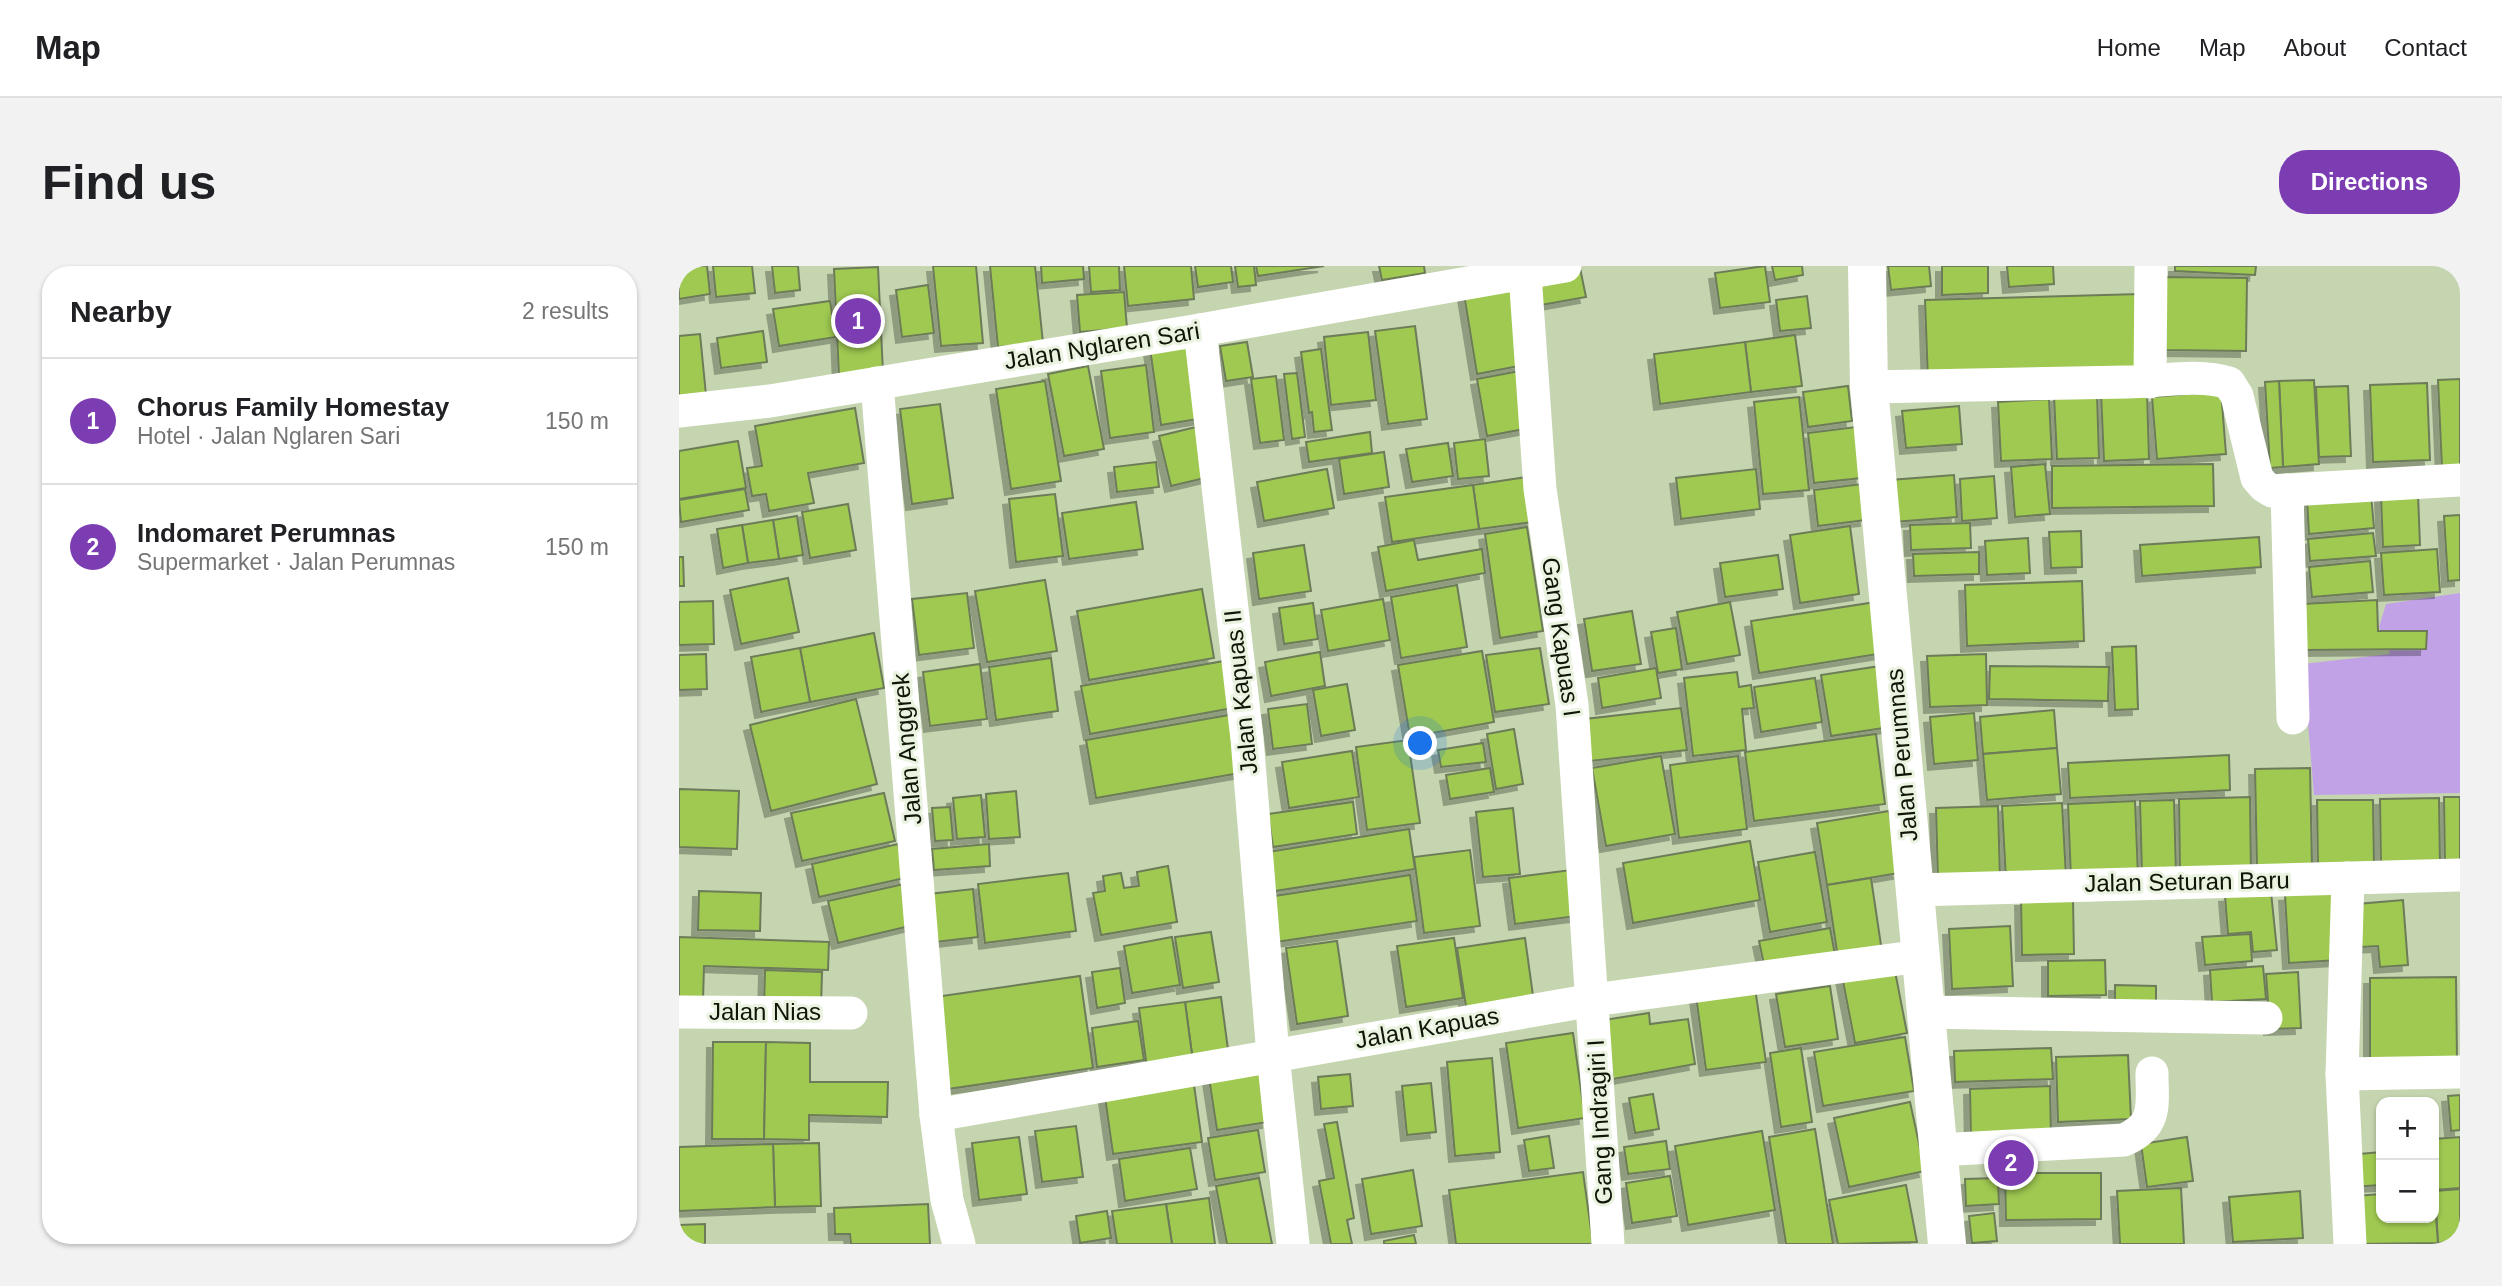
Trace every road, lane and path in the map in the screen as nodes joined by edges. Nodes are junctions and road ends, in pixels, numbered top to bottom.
1 (1565, 266) edge
2 (1867, 266) edge
3 (2151, 266) edge
4 (1525, 274) junction
5 (1200, 330) junction
6 (2150, 382) junction
7 (877, 383) junction
8 (1869, 387) junction
9 (679, 411) edge
10 (2460, 480) edge
11 (2287, 489) junction
12 (2293, 718) dead end
13 (2460, 875) edge
14 (2348, 878) junction
15 (1915, 890) junction
16 (1921, 956) junction
17 (1593, 1000) junction
18 (679, 1012) edge
19 (1925, 1012) junction
20 (851, 1013) dead end
21 (2266, 1018) dead end
22 (1273, 1055) junction
23 (2460, 1072) edge
24 (2152, 1073) dead end
25 (2341, 1074) junction
26 (936, 1115) junction
27 (1938, 1150) junction
28 (959, 1244) edge
29 (1293, 1244) edge
30 (1608, 1244) edge
31 (1947, 1244) edge
32 (2350, 1244) edge

1 - 4 street, Jalan Nglaren Sari
2 - 8 main road, Jalan Perumnas
3 - 6 street
4 - 5 street, Jalan Nglaren Sari
4 - 17 street, Gang Kapuas I
5 - 7 street, Jalan Nglaren Sari
5 - 22 street, Jalan Kapuas II
6 - 8 street
6 - 11 street
7 - 9 street, Jalan Nglaren Sari
7 - 26 street, Jalan Anggrek
8 - 15 main road, Jalan Perumnas
10 - 11 street
11 - 12 street
13 - 14 street, Jalan Seturan Baru
14 - 15 street, Jalan Seturan Baru
14 - 25 street
15 - 16 main road, Jalan Perumnas
16 - 17 street, Jalan Kapuas
16 - 19 main road, Jalan Perumnas
17 - 22 street, Jalan Kapuas
17 - 30 street, Gang Indragiri I
18 - 20 street, Jalan Nias
19 - 21 street
19 - 27 main road, Jalan Perumnas
22 - 26 street, Jalan Kapuas
22 - 29 street, Jalan Kapuas II
23 - 25 street
24 - 27 street
25 - 32 street
26 - 28 street, Jalan Anggrek
27 - 31 main road, Jalan Perumnas

